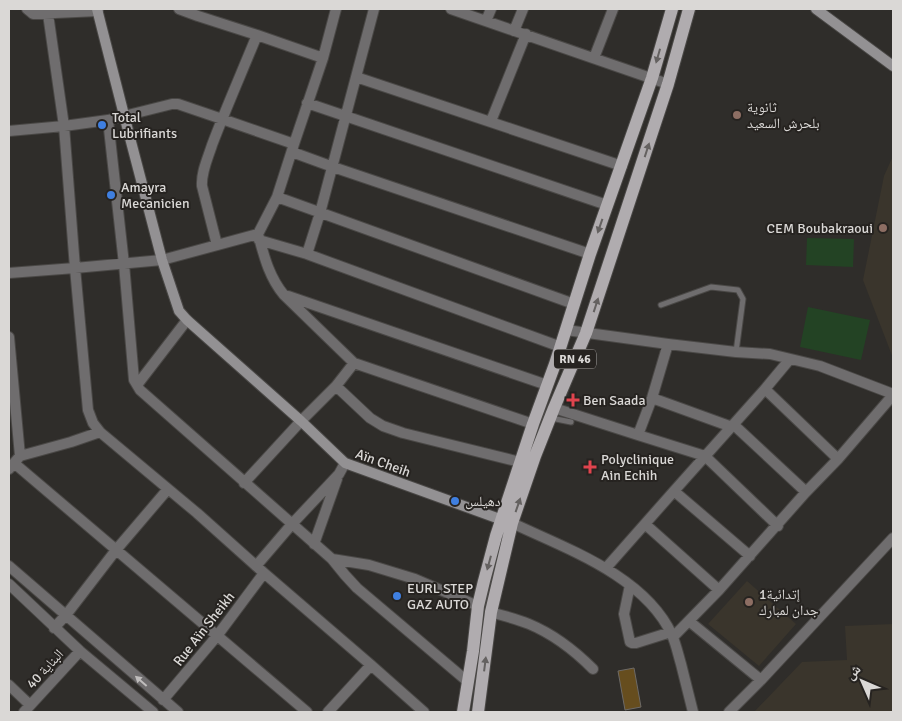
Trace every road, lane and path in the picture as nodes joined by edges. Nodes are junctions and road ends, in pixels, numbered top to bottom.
1 (27, 9) edge
2 (178, 9) edge
3 (336, 9) edge
4 (374, 9) edge
5 (451, 9) edge
6 (491, 9) edge
7 (523, 9) edge
8 (613, 9) edge
9 (672, 9) edge
10 (689, 9) edge
11 (816, 9) edge
12 (98, 10) edge
13 (199, 12) edge
14 (48, 14) junction
15 (486, 21) junction
16 (514, 31) junction
17 (526, 34) junction
18 (258, 35) junction
19 (323, 58) junction
20 (594, 58) junction
21 (893, 66) edge
22 (356, 76) junction
23 (652, 78) junction
24 (668, 84) junction
25 (307, 103) junction
26 (124, 115) junction
27 (346, 117) junction
28 (222, 118) junction
29 (108, 120) junction
30 (491, 121) junction
31 (64, 126) junction
32 (9, 130) edge
33 (293, 148) junction
34 (622, 166) junction
35 (333, 167) junction
36 (277, 197) junction
37 (608, 205) junction
38 (320, 213) junction
39 (259, 237) junction
40 (217, 245) junction
41 (307, 254) junction
42 (590, 254) junction
43 (162, 260) junction
44 (124, 264) junction
45 (75, 268) junction
46 (9, 273) edge
47 (284, 295) junction
48 (574, 304) junction
49 (661, 305) dead end
50 (186, 320) junction
51 (566, 330) junction
52 (586, 333) junction
53 (9, 337) edge
54 (668, 344) junction
55 (560, 347) junction
56 (736, 352) junction
57 (790, 359) junction
58 (354, 362) junction
59 (136, 385) junction
60 (547, 385) junction
61 (336, 386) junction
62 (765, 389) junction
63 (893, 394) edge
64 (652, 398) junction
65 (552, 413) junction
66 (301, 421) junction
67 (570, 422) dead end
68 (533, 424) junction
69 (733, 426) junction
70 (100, 432) junction
71 (638, 435) junction
72 (705, 456) junction
73 (838, 459) junction
74 (520, 462) junction
75 (14, 463) edge
76 (345, 463) junction
77 (339, 474) junction
78 (244, 483) junction
79 (168, 488) junction
80 (674, 491) junction
81 (806, 492) junction
82 (507, 522) junction
83 (292, 524) junction
84 (645, 524) junction
85 (778, 526) junction
86 (893, 538) edge
87 (314, 544) junction
88 (116, 550) junction
89 (750, 556) junction
90 (332, 559) junction
91 (9, 566) edge
92 (256, 566) junction
93 (606, 568) junction
94 (264, 573) junction
95 (9, 584) edge
96 (630, 585) junction
97 (719, 590) junction
98 (478, 606) junction
99 (492, 612) junction
100 (66, 615) junction
101 (689, 621) junction
102 (54, 628) junction
103 (672, 634) junction
104 (217, 636) junction
105 (80, 650) junction
106 (371, 665) junction
107 (593, 669) dead end
108 (761, 680) junction
109 (467, 681) junction
110 (9, 685) edge
111 (163, 700) junction
112 (27, 709) edge
113 (153, 712) edge
114 (178, 712) edge
115 (307, 712) edge
116 (328, 712) edge
117 (424, 712) edge
118 (463, 712) edge
119 (478, 712) edge
120 (693, 712) edge
121 (729, 712) edge

1 - 14 street
2 - 13 street
3 - 19 street
4 - 22 street
5 - 15 street
6 - 15 street
7 - 16 street
8 - 20 street
9 -> 23 main road, RN 46
10 - 24 main road, RN 46
11 - 21 street
12 - 14 street
12 - 26 street
13 - 18 street
14 - 31 street
15 - 16 street
16 - 17 street
17 - 20 street
17 - 30 street
18 - 19 street
18 - 28 street
19 - 25 street
20 - 23 street
22 - 27 street
22 - 30 street
23 - 24 street
23 - 34 main road, RN 46
52 -> 24 main road, RN 46
25 - 27 street
25 - 33 street
26 - 28 street
26 - 29 street
26 - 43 street
27 - 35 street
27 - 37 street
28 - 33 street
28 - 40 street
29 - 31 street
29 - 44 street
30 - 34 street
31 - 32 street
31 - 45 street
33 - 35 street
33 - 36 street
34 - 37 main road, RN 46
35 - 38 street
35 - 42 street
36 - 38 street
36 - 39 street
37 -> 42 main road, RN 46
38 - 41 street
38 - 48 street
39 - 40 street
39 - 41 street
39 - 47 street
40 - 43 street
41 - 55 street
42 - 48 main road, RN 46
43 - 44 street
43 - 50 street
44 - 45 street
44 - 59 street
45 - 46 street
45 - 70 street
47 - 58 street
47 - 60 street
48 - 51 main road, RN 46
49 - 56 lane
50 - 59 street
50 - 66 street
51 - 52 street
51 - 55 main road, RN 46
52 - 54 street
52 - 65 main road, RN 46
53 - 75 street
54 - 56 street
54 - 64 street
55 - 60 main road, RN 46
56 - 57 street
57 - 62 street
57 - 63 street
58 - 61 street
58 - 68 street
59 - 78 street
60 - 68 main road, RN 46
61 - 66 street
61 - 74 street
62 - 69 street
62 - 73 street
63 - 73 street
64 - 69 street
64 - 71 street
65 - 67 lane
65 - 71 street
82 -> 65 main road, RN 46
66 - 76 street
66 - 78 street
68 - 74 main road, RN 46
69 - 72 street
69 - 81 street
70 - 75 street
70 - 79 street
71 - 72 street
72 - 80 street
72 - 85 street
73 - 81 street
74 - 82 main road, RN 46
75 - 88 street
76 - 77 street, Aïn Cheih
76 - 82 street, Aïn Cheih
77 - 83 street, Aïn Cheih
77 - 87 street
78 - 83 street
79 - 88 street
79 - 92 street
80 - 84 street
80 - 89 street
81 - 85 street
82 - 93 street
82 -> 98 main road, RN 46
82 - 99 main road, RN 46
83 - 87 street
83 - 92 street, Aïn Cheih
84 - 93 street
84 - 97 street
85 - 89 street
86 - 108 street
87 - 90 street
88 - 100 street
88 - 104 street
89 - 97 street
90 - 98 street
90 - 109 street
91 - 100 street
92 - 94 street
93 - 96 street
94 - 104 street, Rue Aïn Sheikh
94 - 106 street
95 - 102 street
96 - 103 street
96 - 103 street
97 - 101 street
98 - 109 main road, RN 46
99 - 107 street
119 -> 99 main road, RN 46
100 - 102 street
111 -> 100 street
101 - 103 street
101 - 108 street
102 - 105 street
103 - 120 street
104 - 111 street, Rue Aïn Sheikh
104 - 115 street
105 - 112 street, البناية 40
105 - 113 street
106 - 116 street
106 - 117 street
108 - 121 street
109 - 118 main road, RN 46
110 - 112 street, البناية 40
111 - 114 street

